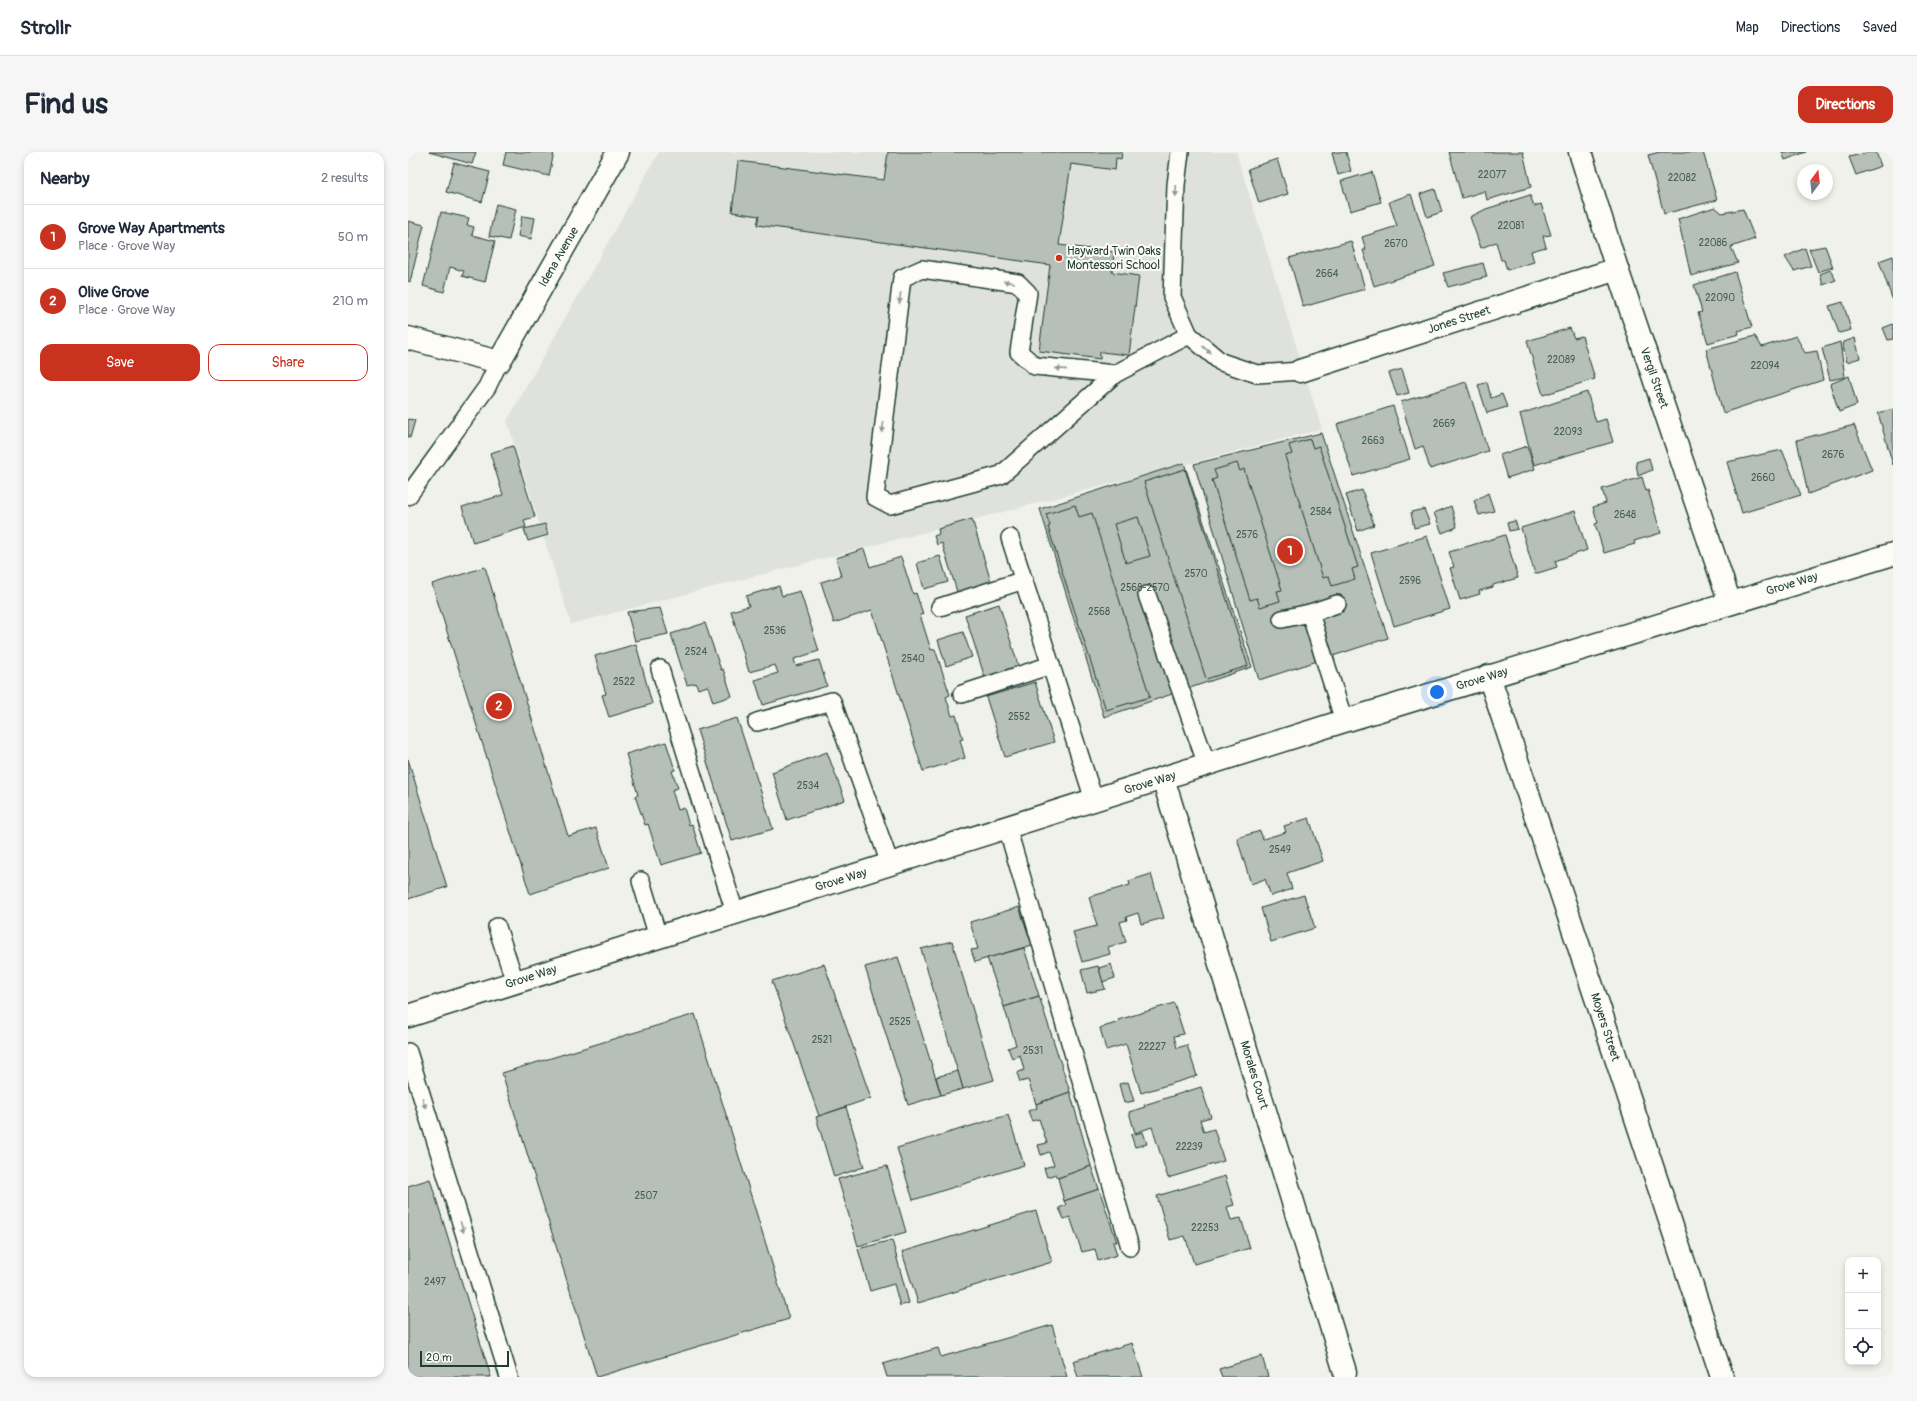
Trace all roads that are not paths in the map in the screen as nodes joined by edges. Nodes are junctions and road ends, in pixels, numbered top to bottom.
1 (618, 152) edge
2 (1180, 152) edge
3 (1580, 152) edge
4 (1617, 269) junction
5 (1188, 335) junction
6 (408, 338) edge
7 (499, 362) junction
8 (1300, 371) joint
9 (1115, 374) junction
10 (408, 496) edge
11 (1010, 538) dead end
12 (1892, 559) edge
13 (1024, 580) junction
14 (1147, 596) dead end
15 (1730, 603) junction
16 (1337, 604) dead end
17 (940, 607) dead end
18 (1310, 612) junction
19 (1282, 619) dead end
20 (1051, 665) junction
21 (660, 669) dead end
22 (1489, 676) junction
23 (962, 694) dead end
24 (1344, 721) junction
25 (757, 722) dead end
26 (1207, 765) junction
27 (1163, 778) junction
28 (1094, 800) junction
29 (1007, 827) junction
30 (890, 864) junction
31 (641, 881) dead end
32 (736, 912) junction
33 (497, 927) dead end
34 (658, 937) junction
35 (515, 982) junction
36 (408, 1016) edge
37 (408, 1052) edge
38 (1130, 1247) dead end
39 (1345, 1372) dead end
40 (509, 1377) edge
41 (1722, 1377) edge

1 - 7 street, Idena Avenue
2 -> 5 lane
3 - 4 street, Vergil Street
4 - 8 street, Jones Street
4 - 15 street, Vergil Street
5 -> 8 lane
5 - 9 lane
6 - 7 street
7 - 10 lane
9 -> 9 lane
11 - 13 lane
12 - 15 street, Grove Way
13 - 17 lane
13 - 20 lane
14 - 26 lane
15 - 22 street, Grove Way
16 - 18 lane
18 - 19 lane
18 - 24 lane
20 - 23 lane
20 - 28 lane
21 - 32 lane
22 - 24 street, Grove Way
22 - 41 street, Moyers Street
24 - 26 street, Grove Way
25 - 30 lane
26 - 27 street, Grove Way
27 - 28 street, Grove Way
27 - 39 street, Morales Court
28 - 29 street, Grove Way
29 - 30 street, Grove Way
29 - 38 lane
30 - 32 street, Grove Way
31 - 34 lane
32 - 34 street, Grove Way
33 - 35 lane
34 - 35 street, Grove Way
35 - 36 street, Grove Way
37 -> 40 lane

